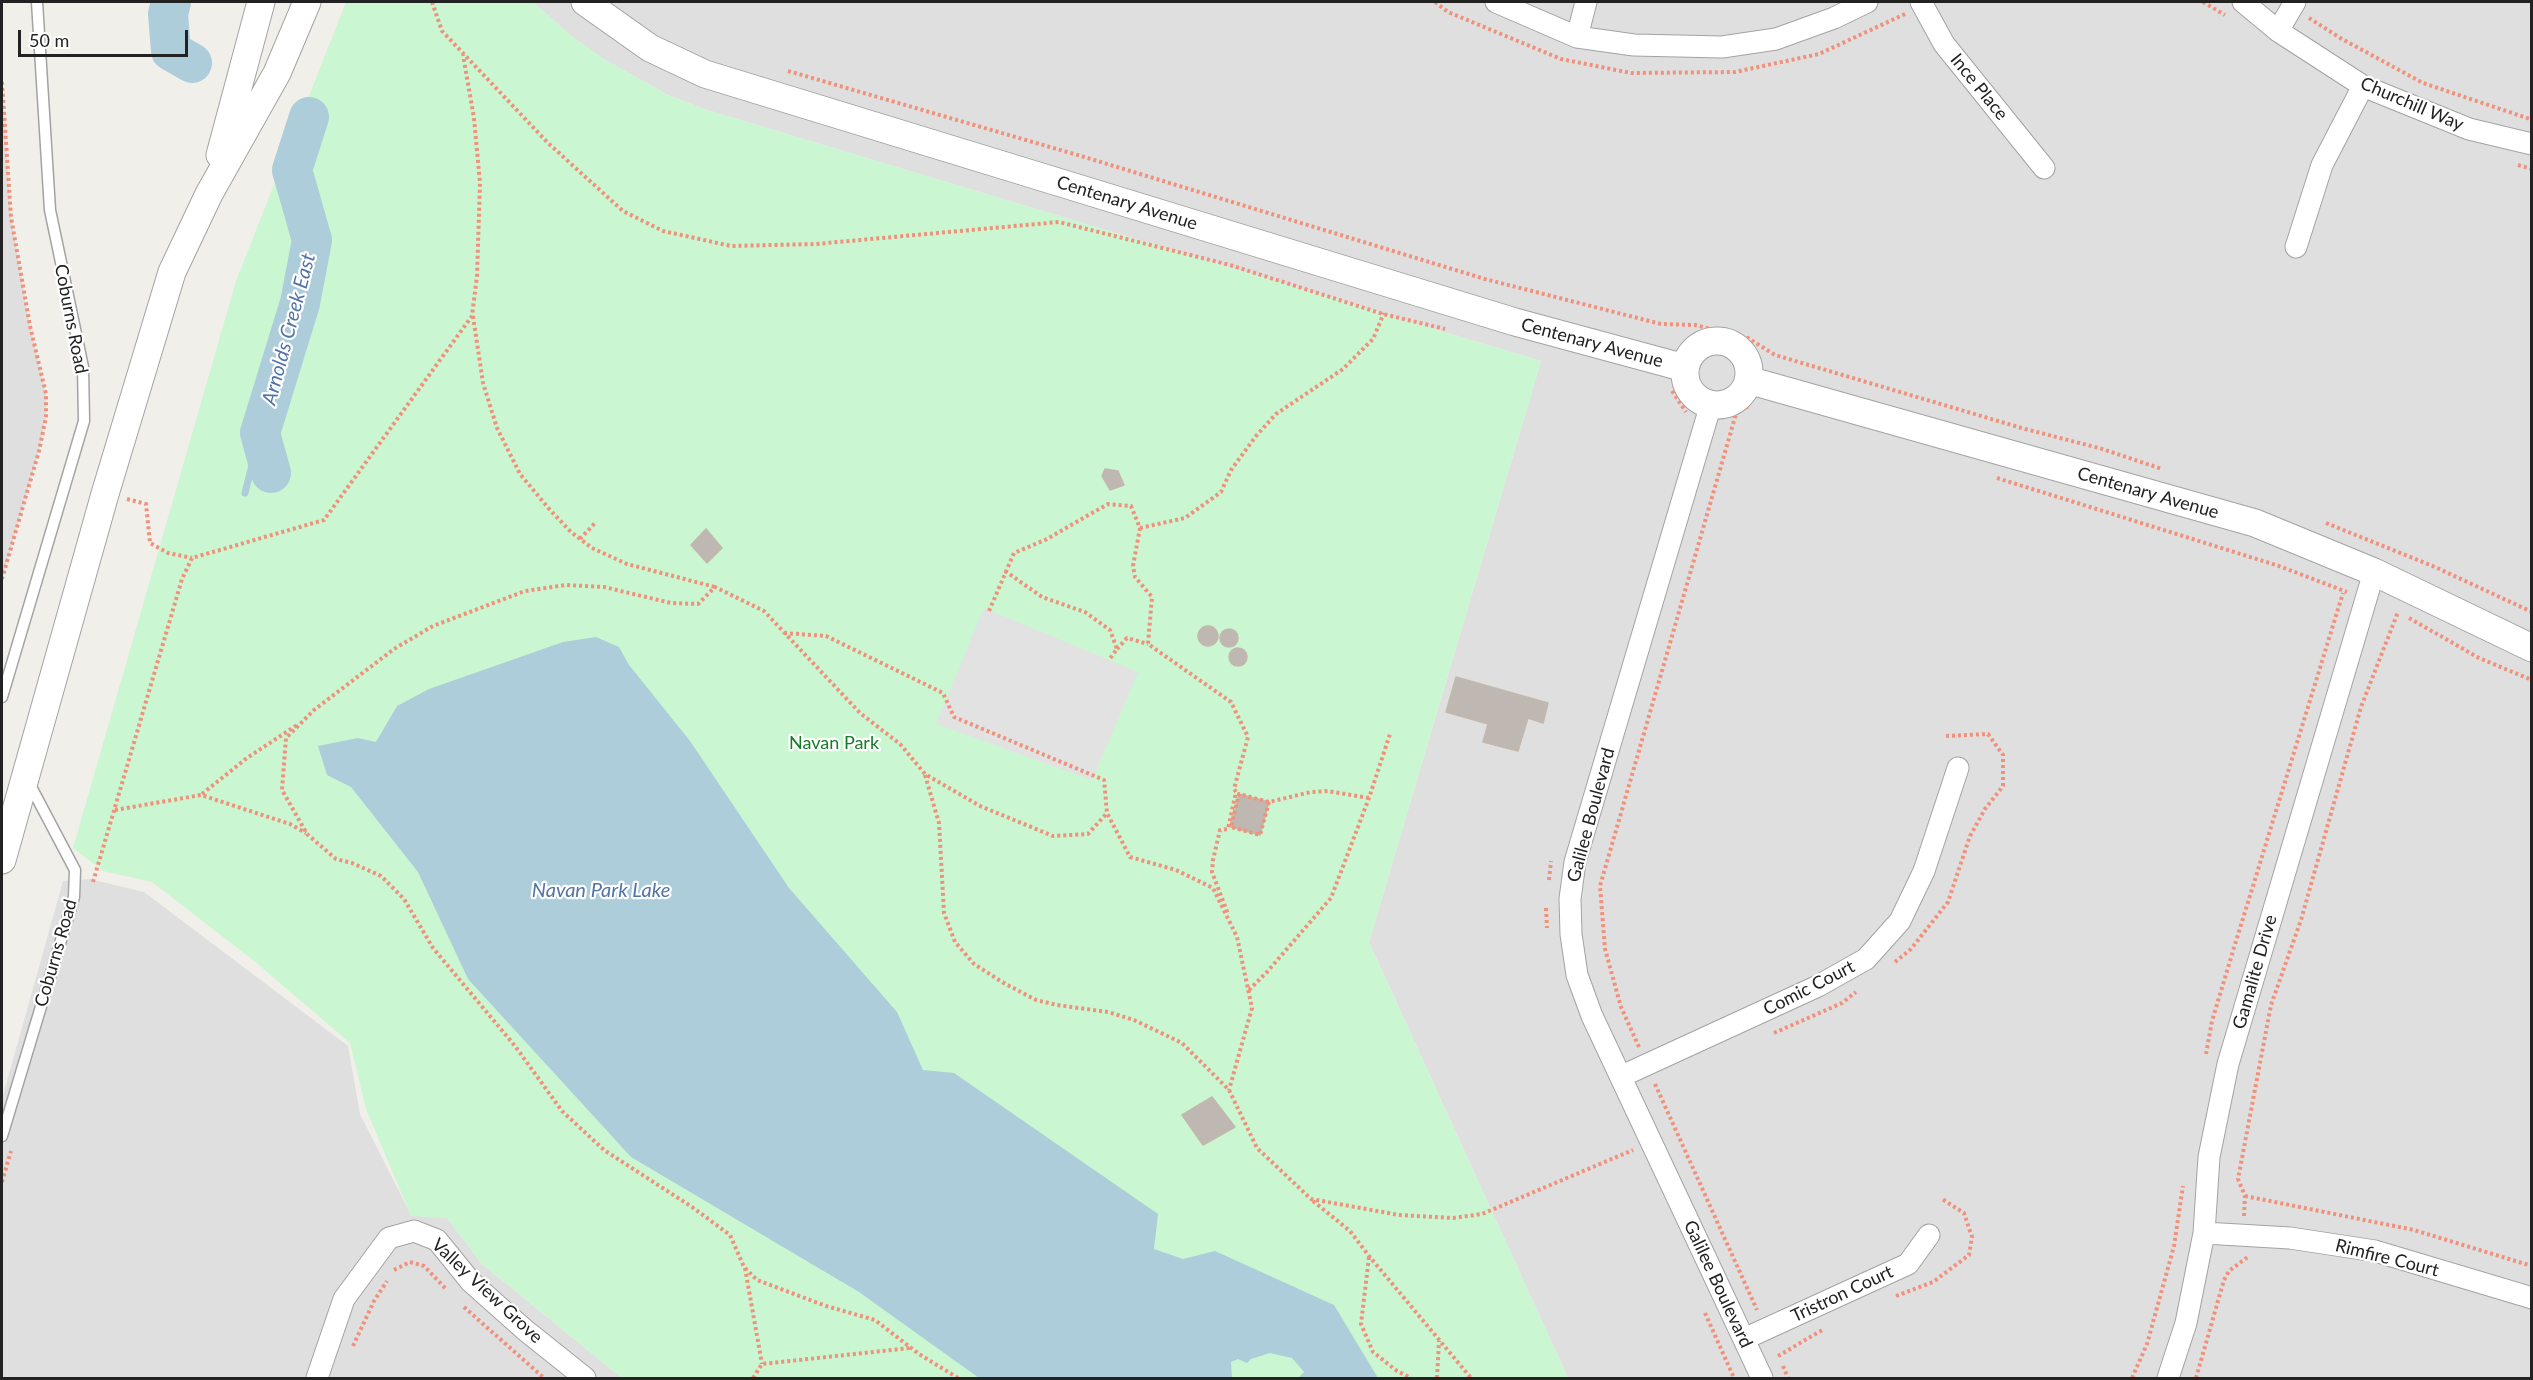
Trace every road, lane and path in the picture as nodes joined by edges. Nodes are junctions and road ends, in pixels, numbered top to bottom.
1 (36, 2) edge
2 (261, 2) edge
3 (307, 2) edge
4 (432, 2) edge
5 (585, 2) edge
6 (1496, 2) edge
7 (1586, 2) edge
8 (1867, 2) edge
9 (1921, 2) edge
10 (2243, 2) edge
11 (2293, 4) edge
12 (2278, 31) junction
13 (1577, 37) junction
14 (463, 54) junction
15 (782, 69) dead end
16 (2, 82) edge
17 (2362, 86) junction
18 (2532, 120) edge
19 (2532, 144) edge
20 (2044, 168) dead end
21 (209, 194) junction
22 (2296, 247) dead end
23 (1383, 314) junction
24 (472, 316) junction
25 (1452, 330) dead end
26 (1676, 375) junction
27 (1748, 380) junction
28 (1753, 406) dead end
29 (1709, 412) junction
30 (1737, 413) junction
31 (2164, 470) dead end
32 (1987, 475) dead end
33 (105, 494) junction
34 (2318, 520) dead end
35 (596, 522) dead end
36 (1140, 528) junction
37 (580, 539) junction
38 (192, 558) junction
39 (1005, 571) junction
40 (2374, 572) junction
41 (2, 579) edge
42 (715, 587) junction
43 (2366, 599) junction
44 (989, 611) dead end
45 (2398, 612) junction
46 (2532, 612) edge
47 (784, 633) junction
48 (1148, 644) junction
49 (2532, 648) edge
50 (1116, 649) junction
51 (1109, 660) dead end
52 (2532, 680) edge
53 (2, 697) edge
54 (301, 723) junction
55 (1390, 734) dead end
56 (1958, 768) dead end
57 (925, 774) junction
58 (26, 776) junction
59 (201, 795) junction
60 (1369, 798) junction
61 (1269, 802) junction
62 (1235, 803) junction
63 (1107, 813) junction
64 (1232, 818) junction
65 (307, 834) junction
66 (1553, 855) dead end
67 (2, 860) edge
68 (1548, 887) dead end
69 (1547, 897) dead end
70 (1237, 937) junction
71 (1548, 937) dead end
72 (1248, 990) junction
73 (1647, 1065) junction
74 (1622, 1076) junction
75 (1229, 1090) junction
76 (2, 1136) edge
77 (1627, 1140) dead end
78 (1641, 1146) junction
79 (1636, 1161) dead end
80 (2246, 1196) junction
81 (1311, 1199) junction
82 (2204, 1233) junction
83 (1929, 1235) dead end
84 (2247, 1245) junction
85 (1369, 1256) junction
86 (2239, 1265) junction
87 (2532, 1266) edge
88 (744, 1267) junction
89 (454, 1297) dead end
90 (2532, 1298) edge
91 (1700, 1302) dead end
92 (461, 1305) dead end
93 (1766, 1329) junction
94 (1744, 1339) junction
95 (1439, 1340) junction
96 (910, 1348) junction
97 (349, 1354) dead end
98 (762, 1364) junction
99 (317, 1378) edge
100 (544, 1378) edge
101 (585, 1378) edge
102 (753, 1378) edge
103 (957, 1378) edge
104 (1411, 1378) edge
105 (1437, 1378) edge
106 (1471, 1378) edge
107 (1734, 1378) edge
108 (1762, 1378) edge
109 (1788, 1378) edge
110 (2168, 1378) edge
111 (2196, 1378) edge

1 - 53 lane, Coburns Road
2 - 21 street
3 - 21 street
4 - 14 path
5 - 26 street, Centenary Avenue
6 - 13 street
7 - 13 street
8 - 13 street
9 - 20 street, Ince Place
10 - 12 street, Churchill Way
11 - 12 street
11 - 18 path
12 - 17 street, Churchill Way
14 - 23 path
14 - 24 path
15 - 31 path
16 - 41 path
17 - 19 street, Churchill Way
17 - 22 street
21 - 33 street
23 - 25 path
23 - 36 path
24 - 37 path
24 - 38 path
26 - 27 street
26 - 29 street
26 - 29 path
27 - 29 street
27 - 40 street, Centenary Avenue
28 - 30 path
29 - 30 path
29 - 74 street, Galilee Boulevard
30 - 73 path
32 - 43 path
33 - 38 path
33 - 58 street
34 - 46 path
35 - 37 path
36 - 39 path
36 - 48 path
37 - 42 path
38 - 59 path
39 - 44 path
39 - 50 path
40 - 43 street, Gamalite Drive
40 - 49 street, Centenary Avenue
42 - 47 path
42 - 54 path
43 - 45 path
43 - 82 street, Gamalite Drive
45 - 52 path
45 - 80 path
47 - 57 path
47 - 63 path
48 - 50 path
48 - 62 path
50 - 51 path
54 - 59 path
54 - 65 path
55 - 60 path
56 - 73 street, Comic Court
57 - 63 path
57 - 75 path
58 - 67 street
58 - 76 lane, Coburns Road
59 - 65 path
60 - 61 path
60 - 72 path
61 - 62 path
61 - 64 path
62 - 64 path
63 - 70 path
64 - 70 path
65 - 88 path
66 - 68 path
69 - 71 path
70 - 72 path
72 - 75 path
73 - 74 street, Comic Court
73 - 93 path
74 - 78 street, Galilee Boulevard
75 - 81 path
77 - 78 path
78 - 79 path
78 - 81 path
78 - 94 street, Galilee Boulevard
80 - 84 path
80 - 87 path
81 - 85 path
82 - 84 street, Rimfire Court
82 - 110 street, Gamalite Drive
83 - 93 street, Tristron Court
84 - 86 path
84 - 86 path
84 - 90 street, Rimfire Court
85 - 95 path
85 - 104 path
86 - 111 path
88 - 96 path
88 - 98 path
89 - 97 path
91 - 107 path
92 - 100 path
93 - 94 street, Tristron Court
93 - 109 path
94 - 108 street, Galilee Boulevard
95 - 105 path
95 - 106 path
96 - 98 path
96 - 103 path
98 - 102 path
99 - 101 street, Valley View Grove

